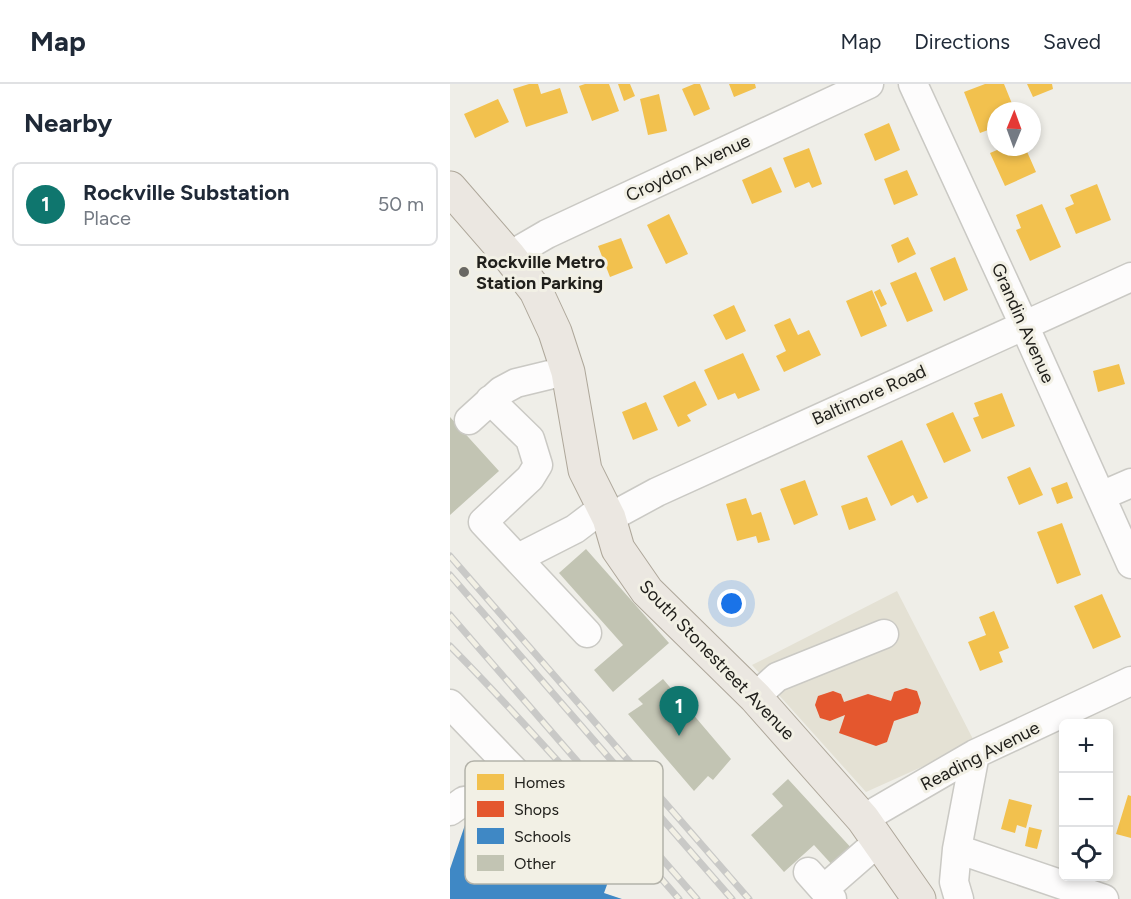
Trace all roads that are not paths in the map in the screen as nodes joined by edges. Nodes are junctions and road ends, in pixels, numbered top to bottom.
1 (869, 84) edge
2 (913, 84) edge
3 (450, 188) edge
4 (509, 256) junction
5 (1131, 277) edge
6 (1024, 325) junction
7 (549, 375) dead end
8 (490, 400) junction
9 (469, 420) dead end
10 (1131, 483) edge
11 (1101, 496) junction
12 (606, 512) junction
13 (518, 558) junction
14 (1131, 564) edge
15 (587, 633) dead end
16 (884, 634) dead end
17 (1131, 681) edge
18 (755, 697) junction
19 (450, 704) edge
20 (975, 754) junction
21 (505, 761) edge
22 (465, 801) edge
23 (450, 811) edge
24 (871, 830) junction
25 (957, 849) junction
26 (821, 887) edge
27 (917, 896) edge
28 (959, 899) edge
29 (1104, 899) edge

1 - 4 street, Croydon Avenue
2 - 6 street, Grandin Avenue
3 - 4 main road, South Stonestreet Avenue
4 - 12 main road, South Stonestreet Avenue
5 - 6 street, Baltimore Road
6 - 11 street, Grandin Avenue
6 - 12 street, Baltimore Road
7 - 8 street
8 - 9 street
8 - 13 street
10 - 11 street
11 - 14 street, Grandin Avenue
12 - 13 street, Baltimore Road
12 - 18 main road, South Stonestreet Avenue
13 - 15 street
16 - 18 street
17 - 20 street, Reading Avenue
18 - 24 main road, South Stonestreet Avenue
19 - 21 street
20 - 24 street, Reading Avenue
20 - 25 street
22 - 23 street
24 - 26 street, Reading Avenue
24 - 27 main road, South Stonestreet Avenue
25 - 28 street
25 - 29 street

